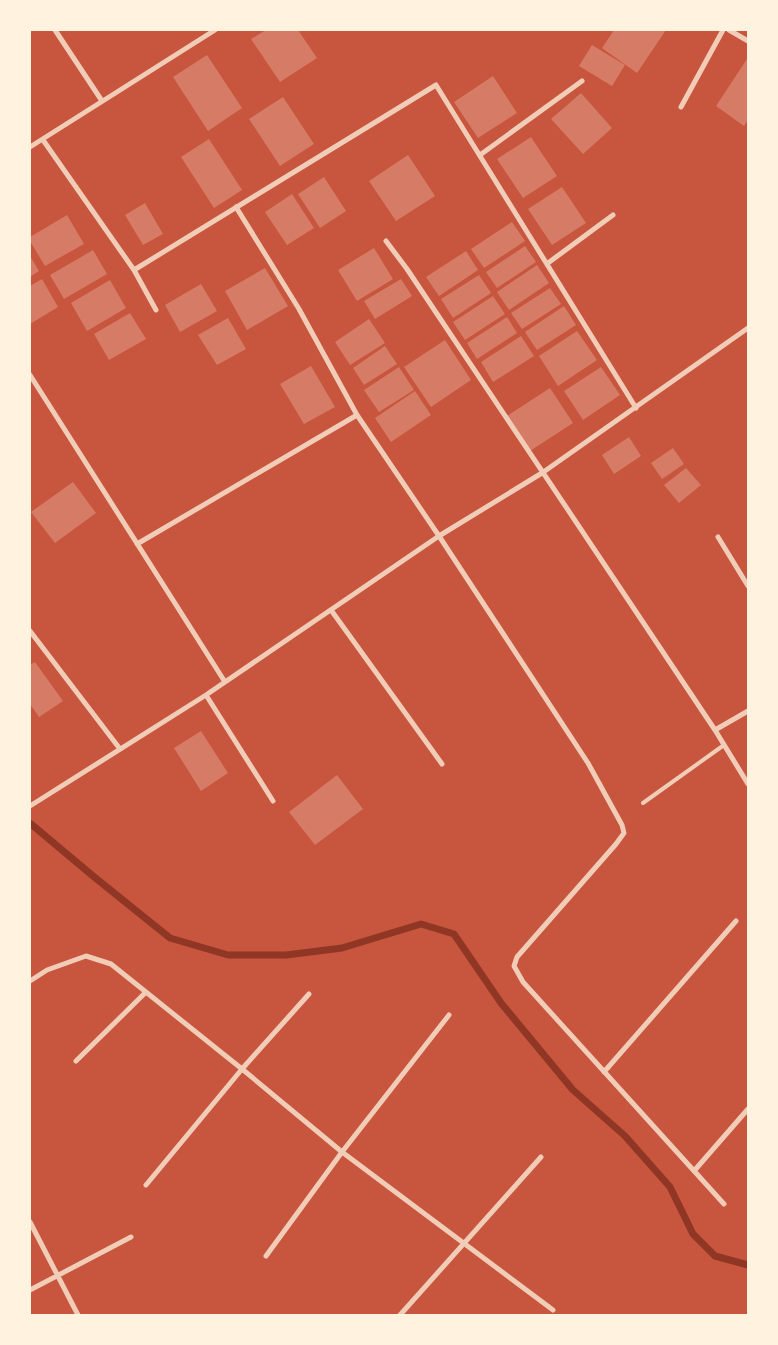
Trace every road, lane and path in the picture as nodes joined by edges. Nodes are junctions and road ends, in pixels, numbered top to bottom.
1 (56, 30) edge
2 (216, 30) edge
3 (723, 30) edge
4 (729, 30) edge
5 (748, 41) edge
6 (582, 82) dead end
7 (102, 101) junction
8 (681, 107) dead end
9 (43, 140) junction
10 (30, 147) edge
11 (480, 154) junction
12 (236, 207) junction
13 (614, 215) dead end
14 (386, 241) dead end
15 (548, 263) junction
16 (134, 270) junction
17 (156, 310) dead end
18 (748, 328) edge
19 (30, 374) edge
20 (636, 408) junction
21 (357, 415) junction
22 (542, 473) junction
23 (440, 536) junction
24 (718, 537) dead end
25 (137, 544) junction
26 (748, 586) edge
27 (330, 610) junction
28 (30, 631) edge
29 (224, 682) junction
30 (206, 695) junction
31 (748, 711) edge
32 (714, 730) junction
33 (724, 745) junction
34 (120, 749) junction
35 (442, 764) dead end
36 (748, 784) edge
37 (273, 801) dead end
38 (643, 803) dead end
39 (30, 806) edge
40 (736, 920) dead end
41 (30, 981) edge
42 (146, 992) junction
43 (309, 994) dead end
44 (449, 1015) dead end
45 (76, 1061) dead end
46 (242, 1069) junction
47 (604, 1072) junction
48 (748, 1109) edge
49 (342, 1152) junction
50 (541, 1157) dead end
51 (694, 1171) junction
52 (146, 1185) dead end
53 (724, 1204) dead end
54 (30, 1222) edge
55 (131, 1237) dead end
56 (464, 1244) junction
57 (266, 1256) dead end
58 (58, 1276) junction
59 (30, 1290) edge
60 (553, 1310) dead end
61 (78, 1315) edge
62 (400, 1315) edge

1 - 7 street
2 - 7 street
3 - 8 street
4 - 5 street
6 - 11 street
7 - 9 street
9 - 10 street
9 - 16 street
11 - 12 street
11 - 15 street
12 - 16 street
12 - 21 street
13 - 15 street
14 - 22 street
15 - 20 street
16 - 17 street
18 - 20 street
19 - 25 street
20 - 22 street
21 - 23 street
21 - 25 street
22 - 23 street
22 - 32 street
23 - 27 street
23 - 47 street
24 - 26 street
25 - 29 street
27 - 29 street
27 - 35 street
28 - 34 street
29 - 30 street
30 - 34 street
30 - 37 street
31 - 32 street
32 - 33 street
33 - 36 street
33 - 38 lane
34 - 39 street
40 - 47 street
41 - 42 street
42 - 45 street
42 - 46 street
43 - 46 street
44 - 49 street
46 - 49 street
46 - 52 street
47 - 51 street
48 - 51 street
49 - 56 street
49 - 57 street
50 - 56 street
51 - 53 street
54 - 58 street
55 - 58 street
56 - 60 street
56 - 62 street
58 - 59 street
58 - 61 street

